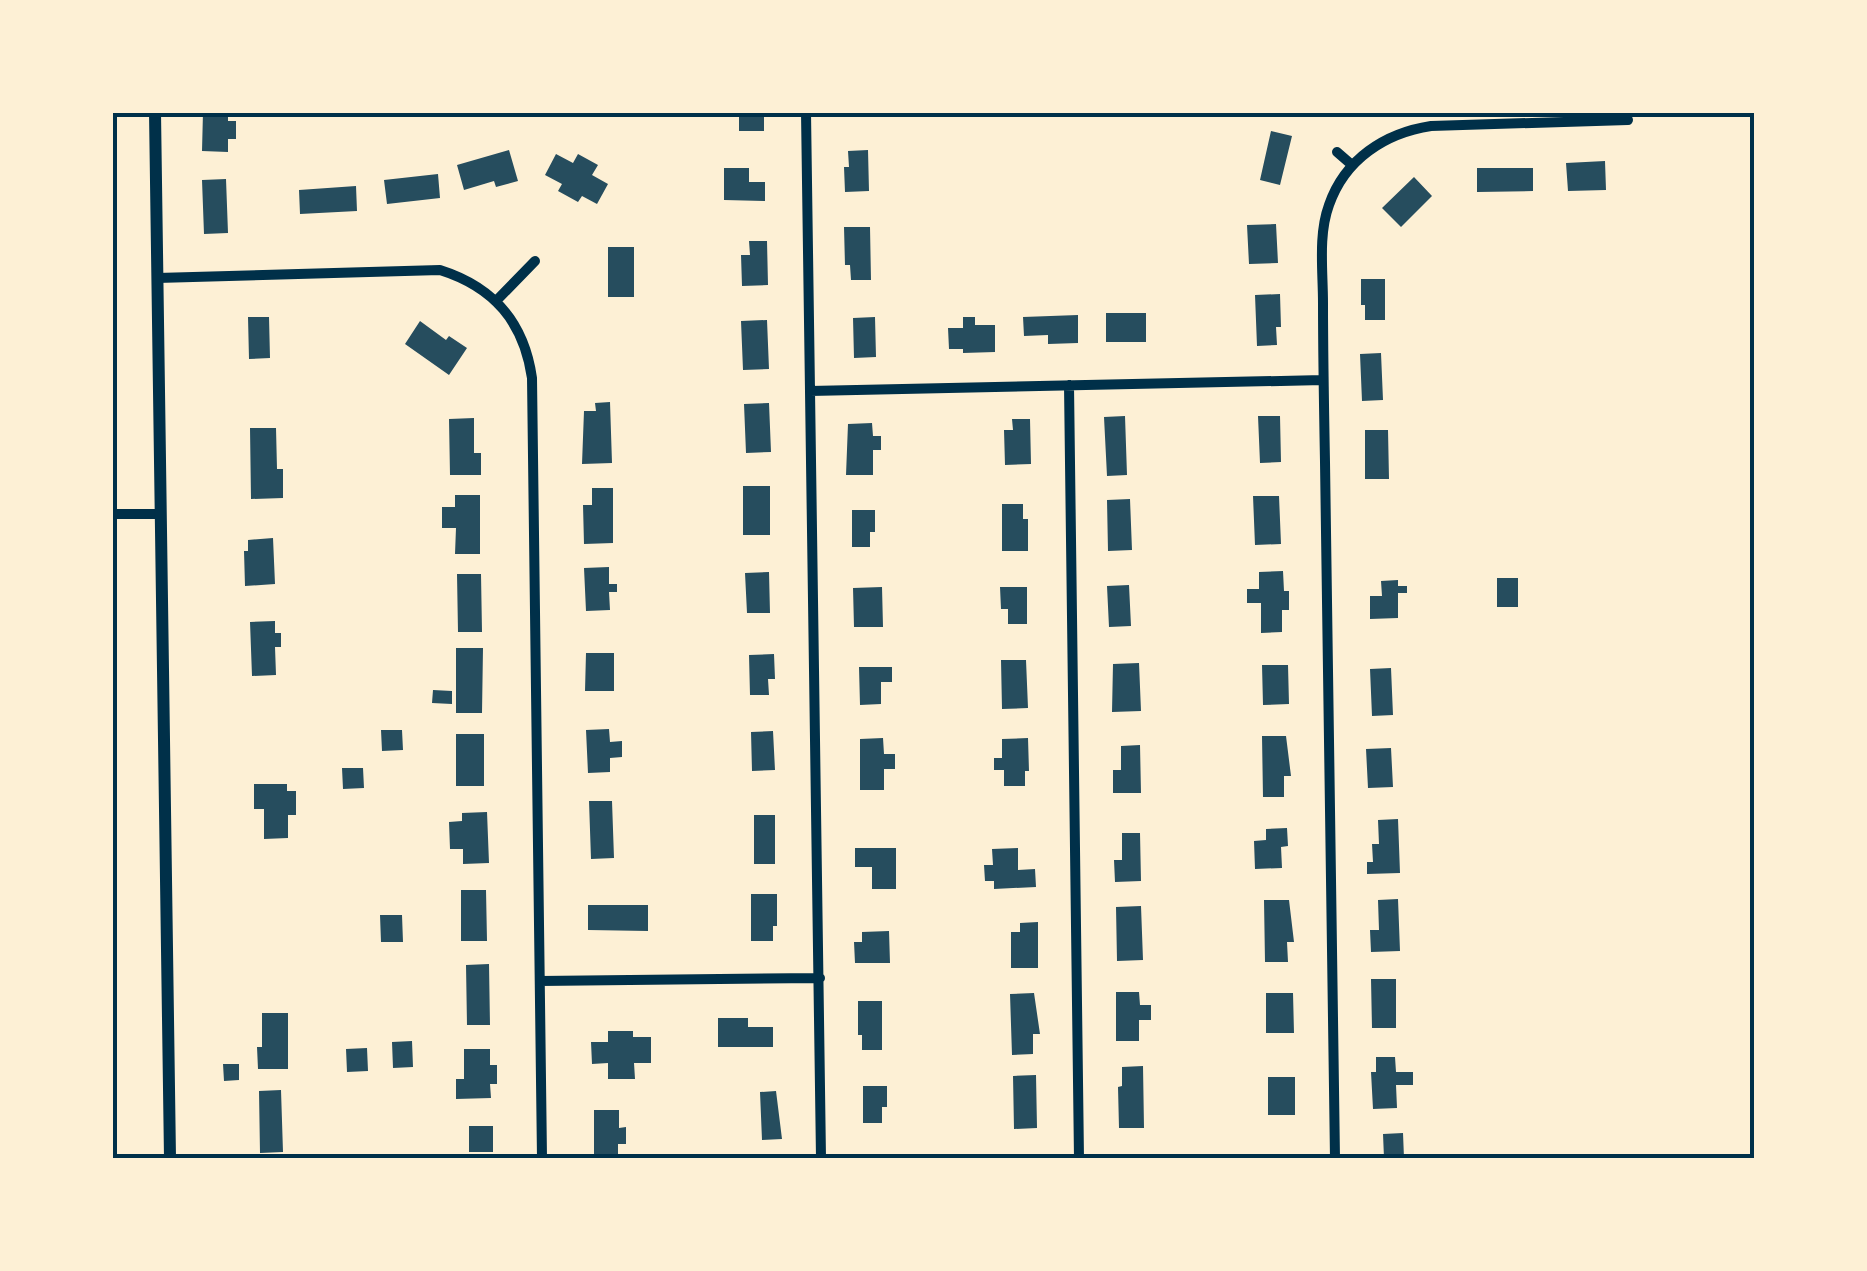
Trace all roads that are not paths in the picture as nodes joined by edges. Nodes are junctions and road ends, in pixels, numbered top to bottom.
1 (155, 112) edge
2 (806, 112) edge
3 (1628, 120) dead end
4 (1338, 152) dead end
5 (1352, 166) junction
6 (535, 261) dead end
7 (157, 278) junction
8 (497, 300) junction
9 (1323, 380) junction
10 (1069, 385) junction
11 (810, 391) junction
12 (112, 514) edge
13 (161, 514) junction
14 (820, 978) junction
15 (540, 981) junction
16 (170, 1158) edge
17 (542, 1158) edge
18 (822, 1158) edge
19 (1079, 1158) edge
20 (1334, 1158) edge

1 - 7 street
2 - 11 street
3 - 5 street
4 - 5 street
5 - 9 street
6 - 8 street
7 - 8 street
7 - 13 street
8 - 15 street
9 - 10 street
9 - 20 street
10 - 11 street
10 - 19 street
11 - 14 street
12 - 13 street
13 - 16 street
14 - 15 street
14 - 18 street
15 - 17 street

